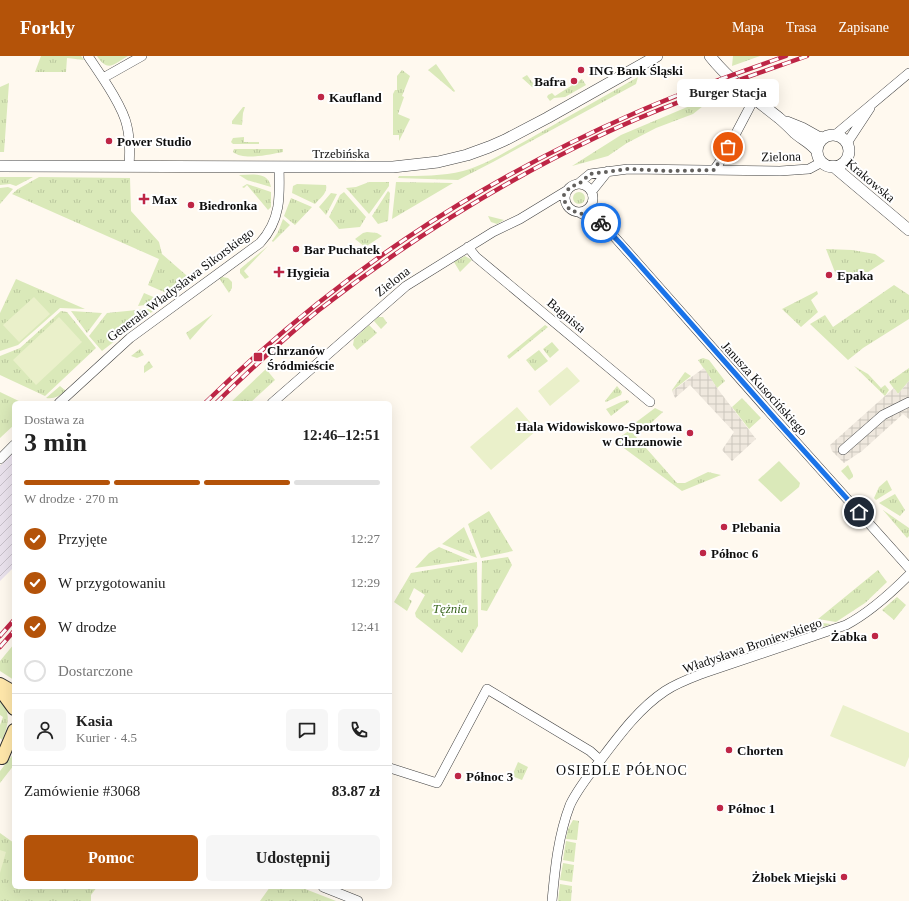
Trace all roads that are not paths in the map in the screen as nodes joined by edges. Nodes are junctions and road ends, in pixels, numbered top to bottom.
1 (88, 56) edge
2 (142, 56) edge
3 (657, 56) edge
4 (710, 56) edge
5 (909, 73) edge
6 (103, 78) junction
7 (754, 99) junction
8 (871, 106) junction
9 (781, 119) junction
10 (835, 135) junction
11 (823, 138) junction
12 (847, 143) junction
13 (817, 151) junction
14 (822, 162) junction
15 (0, 166) edge
16 (129, 166) junction
17 (834, 166) junction
18 (279, 167) junction
19 (714, 170) junction
20 (608, 171) junction
21 (579, 184) junction
22 (566, 191) junction
23 (592, 193) junction
24 (545, 204) junction
25 (567, 206) junction
26 (591, 206) junction
27 (580, 213) junction
28 (602, 224) junction
29 (909, 230) edge
30 (468, 247) junction
31 (61, 401) edge
32 (274, 401) edge
33 (650, 402) dead end
34 (909, 402) edge
35 (12, 447) edge
36 (843, 450) dead end
37 (0, 459) edge
38 (909, 568) edge
39 (909, 575) edge
40 (0, 684) edge
41 (0, 690) edge
42 (12, 691) edge
43 (12, 707) edge
44 (12, 735) edge
45 (12, 749) edge
46 (1, 760) edge
47 (600, 760) junction
48 (392, 769) edge
49 (328, 889) edge
50 (358, 901) edge
51 (552, 901) edge

1 - 6 street
2 - 6 street
3 - 18 street, Trzebińska
4 - 7 street
5 - 8 street
6 - 16 street
7 - 9 street
7 - 19 street
8 - 10 street
8 - 12 street
9 - 11 street
9 - 13 street
10 - 11 street
10 - 12 street
11 - 13 street
12 - 17 street
13 - 14 street
14 - 17 street
14 - 19 street, Zielona
15 - 16 street, Trzebińska
16 - 18 street, Trzebińska
17 - 29 street, Krakowska
18 - 31 street, Generała Władysława Sikorskiego
19 - 20 street, Zielona
20 - 21 street, Zielona
20 - 23 street
21 - 22 street
21 - 23 street
22 - 24 street, Zielona
22 - 25 street
23 - 26 street
24 - 25 street
24 - 30 street, Zielona
25 - 27 street
26 - 27 street
26 - 28 street, Janusza Kusocińskiego
27 - 28 street, Janusza Kusocińskiego
28 - 38 street, Janusza Kusocińskiego
30 - 32 street, Zielona
30 - 33 street, Bagnista
34 - 36 street
35 - 37 street
39 - 47 street, Władysława Broniewskiego
40 - 42 main road
41 - 43 main road
44 - 46 main road
45 - 46 main road
47 - 48 street
47 - 51 street, Władysława Broniewskiego
49 - 50 street

